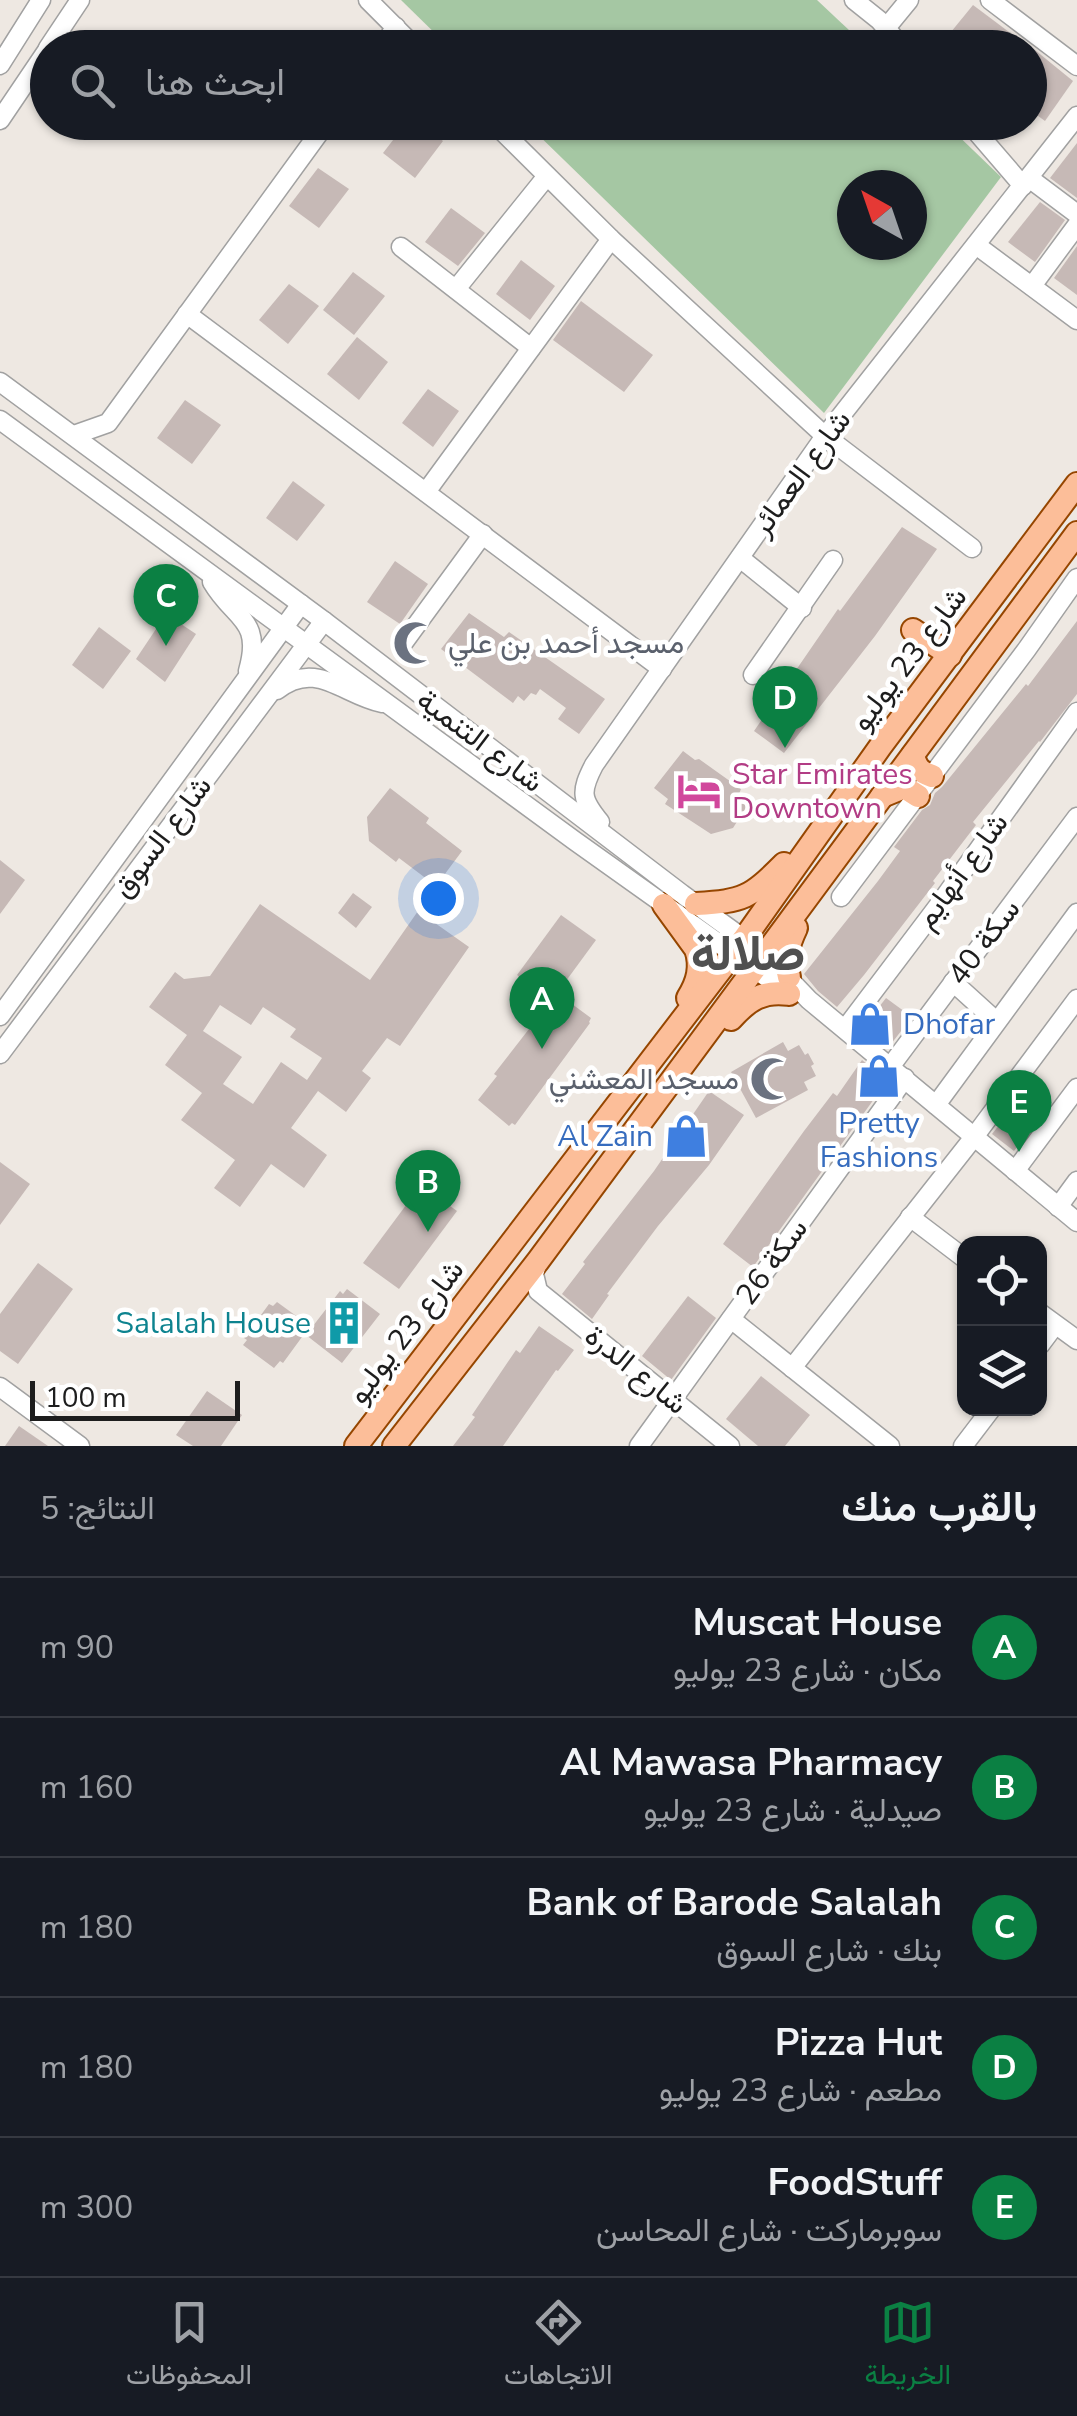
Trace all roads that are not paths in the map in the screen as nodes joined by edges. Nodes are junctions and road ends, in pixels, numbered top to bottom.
1 (42, 0) edge
2 (80, 0) edge
3 (368, 0) edge
4 (854, 0) edge
5 (909, 0) edge
6 (990, 0) edge
7 (396, 28) edge
8 (886, 28) joint
9 (60, 30) edge
10 (1030, 30) edge
11 (1047, 43) edge
12 (0, 65) edge
13 (1077, 66) edge
14 (30, 75) edge
15 (1076, 118) edge
16 (0, 120) edge
17 (313, 140) edge
18 (511, 140) edge
19 (985, 140) edge
20 (547, 176) junction
21 (1026, 182) junction
22 (1077, 214) edge
23 (1077, 225) edge
24 (611, 238) junction
25 (976, 245) junction
26 (401, 247) dead end
27 (1032, 286) junction
28 (456, 289) junction
29 (187, 314) junction
30 (1077, 320) edge
31 (531, 348) junction
32 (0, 382) edge
33 (0, 420) edge
34 (108, 423) junction
35 (74, 435) junction
36 (825, 436) junction
37 (111, 463) junction
38 (1077, 484) edge
39 (426, 492) junction
40 (1077, 533) edge
41 (483, 534) junction
42 (972, 548) dead end
43 (740, 558) junction
44 (834, 560) dead end
45 (209, 572) junction
46 (1077, 578) edge
47 (301, 604) junction
48 (802, 608) junction
49 (324, 621) junction
50 (283, 628) junction
51 (913, 630) dead end
52 (404, 642) dead end
53 (306, 644) junction
54 (950, 655) junction
55 (662, 668) junction
56 (753, 675) dead end
57 (245, 679) junction
58 (264, 700) junction
59 (391, 705) junction
60 (1077, 712) edge
61 (912, 755) junction
62 (932, 776) junction
63 (882, 796) junction
64 (918, 796) junction
65 (1077, 817) edge
66 (822, 827) junction
67 (617, 844) junction
68 (827, 870) junction
69 (842, 897) dead end
70 (696, 904) junction
71 (664, 905) junction
72 (1077, 913) edge
73 (738, 946) junction
74 (761, 962) junction
75 (953, 982) junction
76 (796, 990) junction
77 (1077, 999) edge
78 (0, 1016) edge
79 (996, 1021) junction
80 (845, 1029) junction
81 (670, 1035) junction
82 (695, 1050) junction
83 (0, 1054) edge
84 (898, 1072) junction
85 (1077, 1088) edge
86 (936, 1105) junction
87 (974, 1137) junction
88 (1015, 1171) junction
89 (1077, 1182) edge
90 (1058, 1207) junction
91 (910, 1218) junction
92 (1077, 1222) edge
93 (957, 1253) edge
94 (538, 1261) junction
95 (541, 1294) junction
96 (508, 1300) junction
97 (732, 1319) junction
98 (1047, 1319) edge
99 (1077, 1340) edge
100 (792, 1368) junction
101 (0, 1387) edge
102 (674, 1399) junction
103 (986, 1416) edge
104 (80, 1446) edge
105 (356, 1446) edge
106 (394, 1446) edge
107 (639, 1446) edge
108 (730, 1446) edge
109 (890, 1446) edge
110 (963, 1446) edge

1 - 12 street
2 - 9 street
3 - 7 street
4 - 8 street
5 - 8 street
6 - 10 street
11 - 13 street
14 - 16 street
15 - 21 street, شارع العمائر
17 - 29 street
18 - 20 street
19 - 21 street
20 - 24 street
20 - 28 street
21 - 22 street
21 - 25 street, شارع العمائر
23 - 27 street
24 - 31 street
24 - 36 street
25 - 27 street
25 - 36 street, شارع العمائر
26 - 28 street
27 - 30 street
28 - 31 street
29 - 34 street
29 - 39 street
31 - 39 street
32 - 35 street, شارع التنمية
33 - 45 street, شارع التنمية
34 - 35 street
34 - 37 street
35 - 37 street, شارع التنمية
36 - 42 street
36 - 43 street, شارع العمائر
37 - 47 street, شارع التنمية
38 - 54 main road, شارع 23 يوليو
39 - 41 street
40 - 61 main road, شارع 23 يوليو
41 - 52 street
41 - 55 street
43 - 48 street
43 - 55 street, شارع العمائر
44 - 48 street
45 - 50 street, شارع التنمية
45 - 57 street
46 - 62 street
47 - 49 street, شارع التنمية
47 - 50 street, شارع السوق
48 - 56 street
49 - 53 street, شارع السوق
49 - 67 street, شارع التنمية
50 - 53 street, شارع التنمية
50 - 57 street, شارع السوق
51 - 54 main road
53 - 58 street, شارع السوق
53 - 59 street, شارع التنمية
54 - 66 main road, شارع 23 يوليو
55 - 67 street, شارع العمائر
57 - 78 street, شارع السوق
58 - 59 street
58 - 83 street, شارع السوق
59 - 71 street, شارع التنمية
60 - 80 street, شارع أنهايم
61 - 62 main road
61 - 63 main road, شارع 23 يوليو
62 - 64 street
63 - 64 main road
63 - 68 main road, شارع 23 يوليو
64 - 69 street
65 - 75 street, سكة 40
66 - 70 main road
66 - 73 main road, شارع 23 يوليو
67 - 70 street, شارع التنمية
68 - 74 main road, شارع 23 يوليو
68 - 76 main road
70 - 73 street, شارع التنمية
71 - 73 street, شارع التنمية
71 - 81 main road
72 - 79 street
73 - 74 street, شارع التنمية
73 - 81 main road, شارع 23 يوليو
74 - 76 street, شارع التنمية
74 - 82 main road, شارع 23 يوليو
75 - 79 street
75 - 84 street, سكة 40
76 - 80 street, شارع التنمية
76 - 82 main road
77 - 87 street
79 - 86 street
80 - 84 street, شارع التنمية
81 - 105 main road, شارع 23 يوليو
82 - 94 main road, شارع 23 يوليو
84 - 86 street, شارع التنمية
84 - 97 street, سكة 26
85 - 88 street
86 - 87 street, شارع التنمية
87 - 88 street, شارع التنمية
87 - 91 street
88 - 90 street, شارع التنمية
89 - 90 street
90 - 92 street, شارع التنمية
91 - 93 street
91 - 100 street
94 - 95 street
94 - 96 main road, شارع 23 يوليو
95 - 96 street
95 - 102 street, شارع الدرة
96 - 106 main road, شارع 23 يوليو
97 - 100 street
97 - 102 street, سكة 26
98 - 99 street
100 - 109 street
101 - 104 street
102 - 107 street, سكة 26
102 - 108 street, شارع الدرة
103 - 110 street

